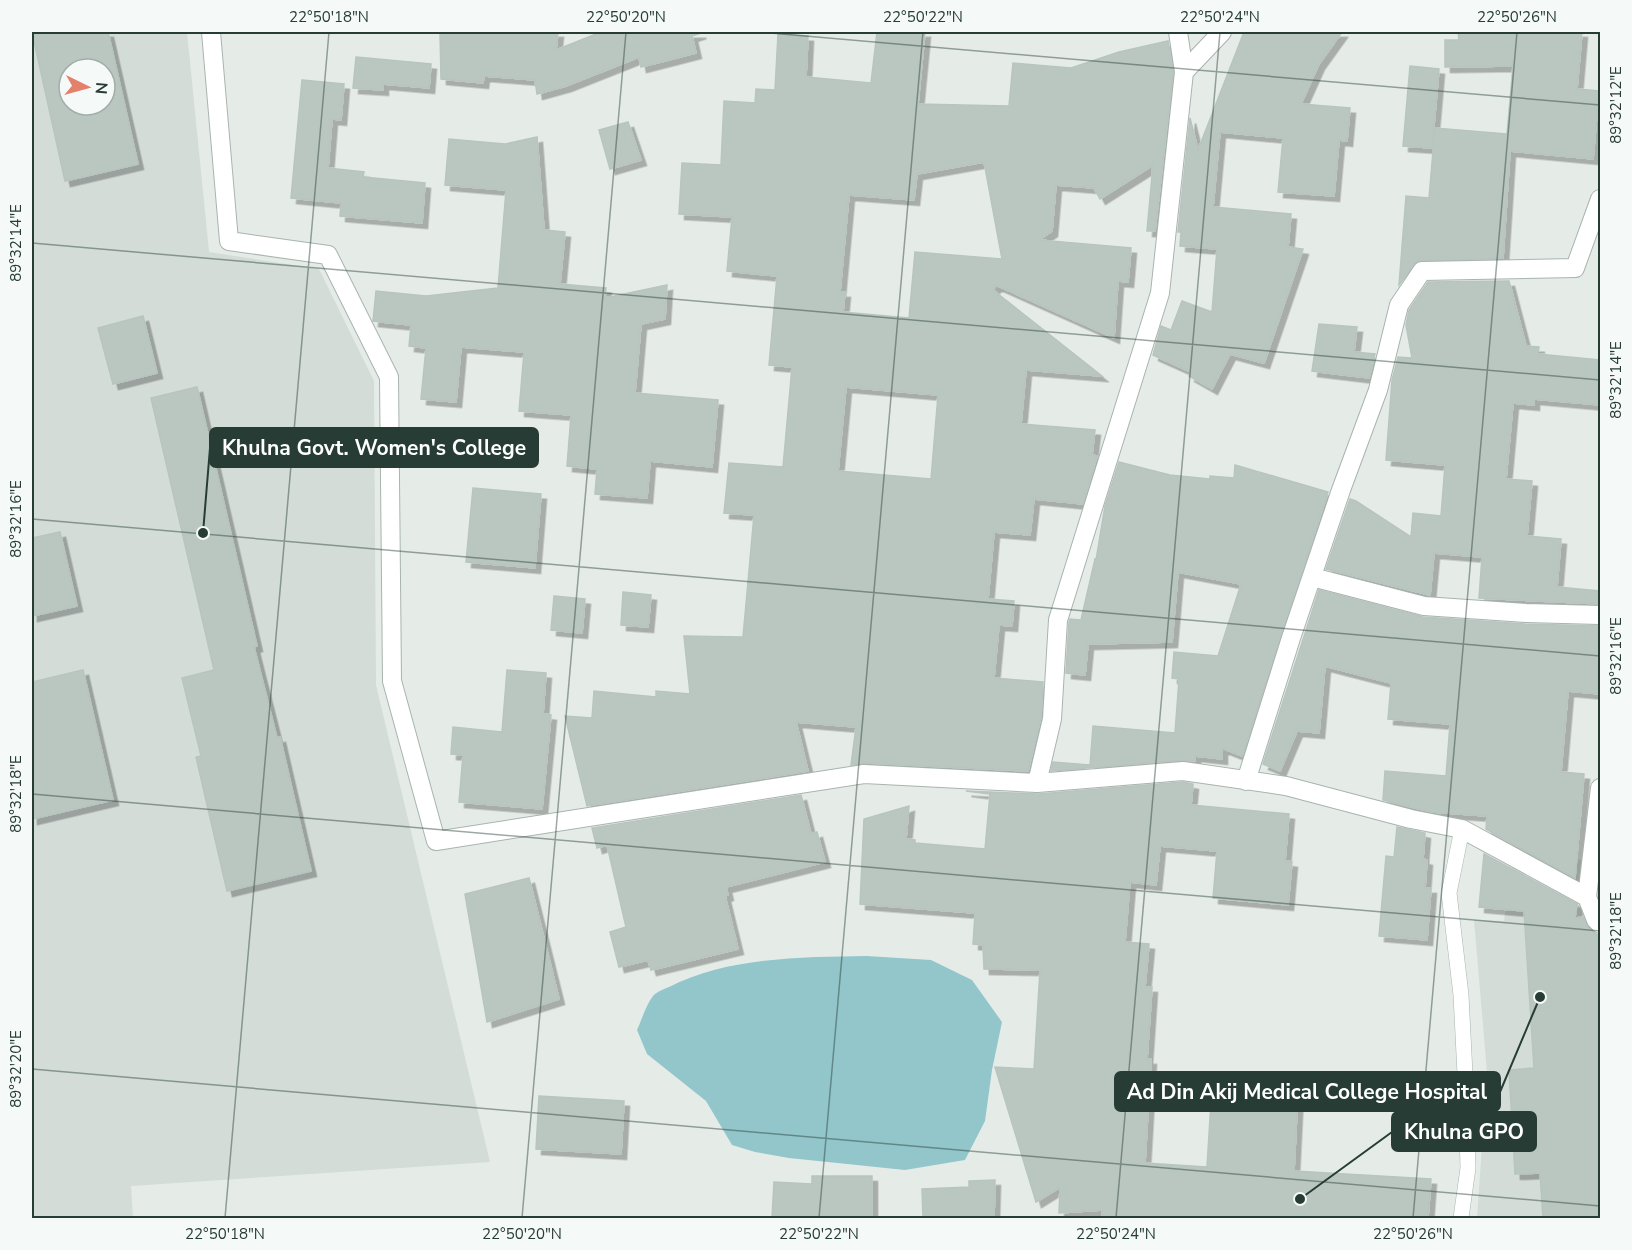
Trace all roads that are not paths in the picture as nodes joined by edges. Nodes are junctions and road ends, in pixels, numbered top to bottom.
1 (211, 32) edge
2 (1178, 32) edge
3 (1222, 32) edge
4 (1184, 72) junction
5 (1600, 198) edge
6 (1312, 577) junction
7 (1600, 615) edge
8 (1246, 780) junction
9 (1036, 783) junction
10 (1600, 788) edge
11 (1462, 829) junction
12 (1587, 897) junction
13 (1600, 924) edge
14 (1461, 1218) edge

1 - 9 street
2 - 4 street
3 - 4 street
4 - 9 street
5 - 6 street
6 - 7 street
6 - 8 street
8 - 9 street
8 - 11 street
10 - 12 street
11 - 12 street
11 - 14 lane
12 - 13 street

